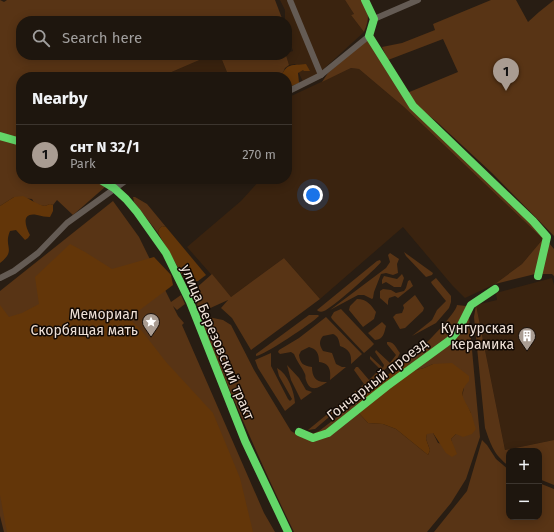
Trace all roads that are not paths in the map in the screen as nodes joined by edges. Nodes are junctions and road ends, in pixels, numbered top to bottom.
1 (290, 0) edge
2 (365, 0) edge
3 (418, 0) edge
4 (374, 19) junction
5 (369, 36) junction
6 (321, 75) junction
7 (292, 90) edge
8 (0, 136) edge
9 (16, 141) edge
10 (107, 184) edge
11 (120, 184) edge
12 (114, 188) junction
13 (538, 276) dead end
14 (0, 278) edge
15 (495, 289) dead end
16 (299, 432) dead end
17 (288, 532) edge

1 - 6 street
2 - 4 street
3 - 4 street
4 - 5 street
5 - 6 street
5 - 13 street
6 - 7 street
8 - 9 street
10 - 12 street, улица Березовский тракт
11 - 12 street
12 - 14 street
12 - 17 street, улица Березовский тракт
15 - 16 street, Гончарный проезд

